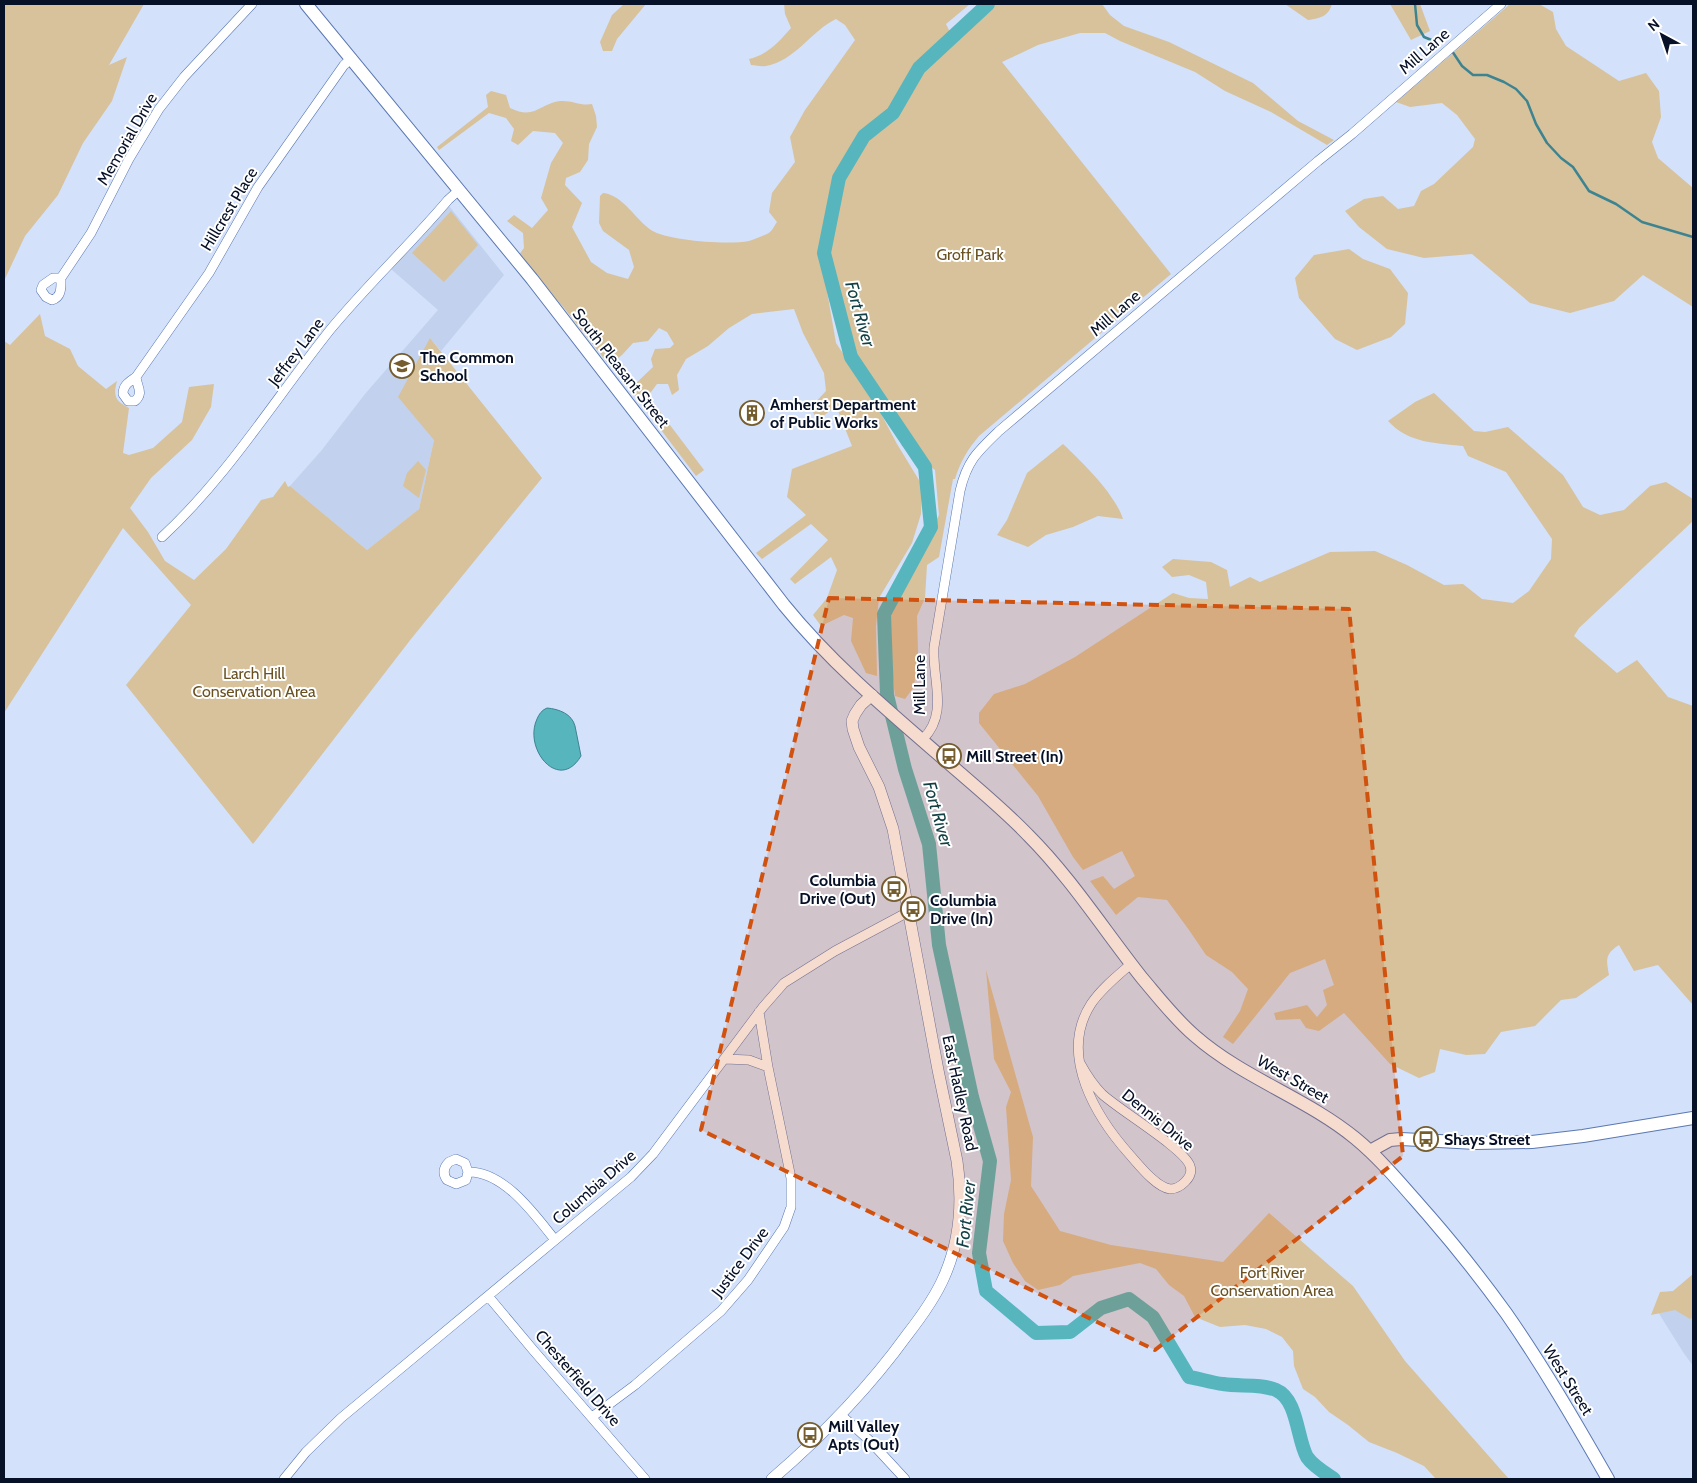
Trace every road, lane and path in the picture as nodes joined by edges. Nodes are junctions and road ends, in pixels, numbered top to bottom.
1 (252, 4) edge
2 (306, 4) edge
3 (1501, 4) edge
4 (352, 58) junction
5 (459, 190) junction
6 (61, 278) dead end
7 (136, 377) dead end
8 (162, 537) dead end
9 (876, 698) junction
10 (923, 739) junction
11 (908, 912) junction
12 (1131, 964) junction
13 (759, 1012) junction
14 (725, 1059) junction
15 (1080, 1063) junction
16 (768, 1067) junction
17 (1693, 1118) edge
18 (1370, 1151) junction
19 (468, 1172) dead end
20 (555, 1240) junction
21 (488, 1296) junction
22 (841, 1415) junction
23 (592, 1417) junction
24 (284, 1479) edge
25 (645, 1479) edge
26 (772, 1479) edge
27 (905, 1479) edge
28 (1608, 1479) edge

1 - 6 street, Memorial Drive
2 - 4 main road, South Pleasant Street
3 - 10 street, Mill Lane
4 - 5 main road, South Pleasant Street
4 - 7 street, Hillcrest Place
5 - 8 street, Jeffrey Lane
5 - 9 main road, South Pleasant Street
9 - 10 main road, South Pleasant Street
9 - 11 street, East Hadley Road
10 - 12 main road, West Street
11 - 13 street, Columbia Drive
11 - 22 street, East Hadley Road
12 - 15 street, Dennis Drive
12 - 18 main road, West Street
13 - 14 street, Columbia Drive
13 - 16 street, Justice Drive
14 - 16 street
14 - 20 street, Columbia Drive
15 - 15 street, Dennis Drive
16 - 23 street, Justice Drive
17 - 18 main road
18 - 28 main road, West Street
19 - 20 street
20 - 21 street, Columbia Drive
21 - 23 street, Chesterfield Drive
21 - 24 street, Columbia Drive
22 - 26 street, East Hadley Road
22 - 27 street
23 - 25 street, Chesterfield Drive

